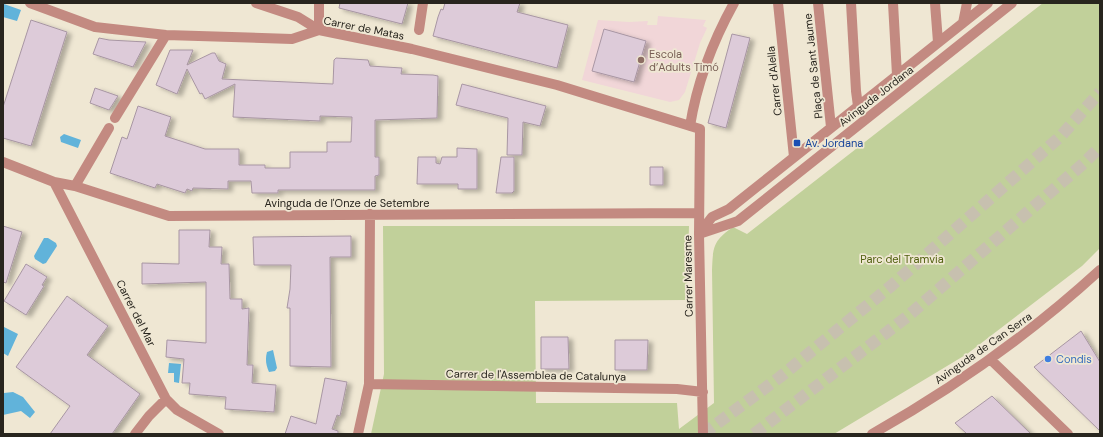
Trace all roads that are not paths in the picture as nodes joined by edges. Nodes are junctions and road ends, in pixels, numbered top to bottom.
1 (30, 3) edge
2 (256, 3) edge
3 (319, 3) edge
4 (423, 3) edge
5 (734, 3) edge
6 (778, 3) edge
7 (818, 3) edge
8 (850, 3) edge
9 (893, 3) edge
10 (935, 3) edge
11 (967, 3) edge
12 (988, 3) edge
13 (1012, 3) edge
14 (963, 23) junction
15 (319, 30) junction
16 (419, 30) dead end
17 (166, 35) junction
18 (938, 42) junction
19 (897, 75) junction
20 (858, 106) junction
21 (115, 118) dead end
22 (690, 126) junction
23 (831, 127) junction
24 (109, 128) dead end
25 (794, 157) junction
26 (3, 162) edge
27 (54, 182) junction
28 (75, 186) junction
29 (699, 213) junction
30 (370, 214) junction
31 (699, 234) junction
32 (1100, 270) edge
33 (991, 360) junction
34 (369, 384) junction
35 (703, 392) junction
36 (166, 399) junction
37 (135, 434) edge
38 (219, 434) edge
39 (358, 434) edge
40 (703, 434) edge
41 (872, 434) edge
42 (1068, 434) edge

1 - 17 street, Carrer de Matas
2 - 15 street
3 - 15 street
4 - 16 street
5 - 22 street
6 - 25 street, Carrer d'Alella
7 - 23 street, Plaça de Sant Jaume
8 - 20 street
9 - 19 street
10 - 18 street
11 - 14 street
12 - 14 street, Avinguda Jordana
13 - 31 street, Avinguda Jordana
14 - 18 street, Avinguda Jordana
15 - 17 street, Carrer de Matas
15 - 22 street, Carrer de Matas
17 - 21 street
18 - 19 street, Avinguda Jordana
19 - 20 street, Avinguda Jordana
20 - 23 street, Avinguda Jordana
22 - 29 street, Carrer Maresme
23 - 25 street, Avinguda Jordana
24 - 28 street
25 - 31 street, Avinguda Jordana
26 - 27 street, Avinguda de l'Onze de Setembre
27 - 28 street, Avinguda de l'Onze de Setembre
27 - 36 street, Carrer del Mar
28 - 30 street, Avinguda de l'Onze de Setembre
29 - 30 street, Avinguda de l'Onze de Setembre
29 - 31 street, Carrer Maresme
30 - 34 street
31 - 35 street, Carrer Maresme
32 - 33 street, Avinguda de Can Serra
33 - 41 street, Avinguda de Can Serra
33 - 42 street
34 - 35 street, Carrer de l'Assemblea de Catalunya
34 - 39 street
35 - 40 street, Carrer Maresme
36 - 37 street
36 - 38 street, Carrer del Mar

